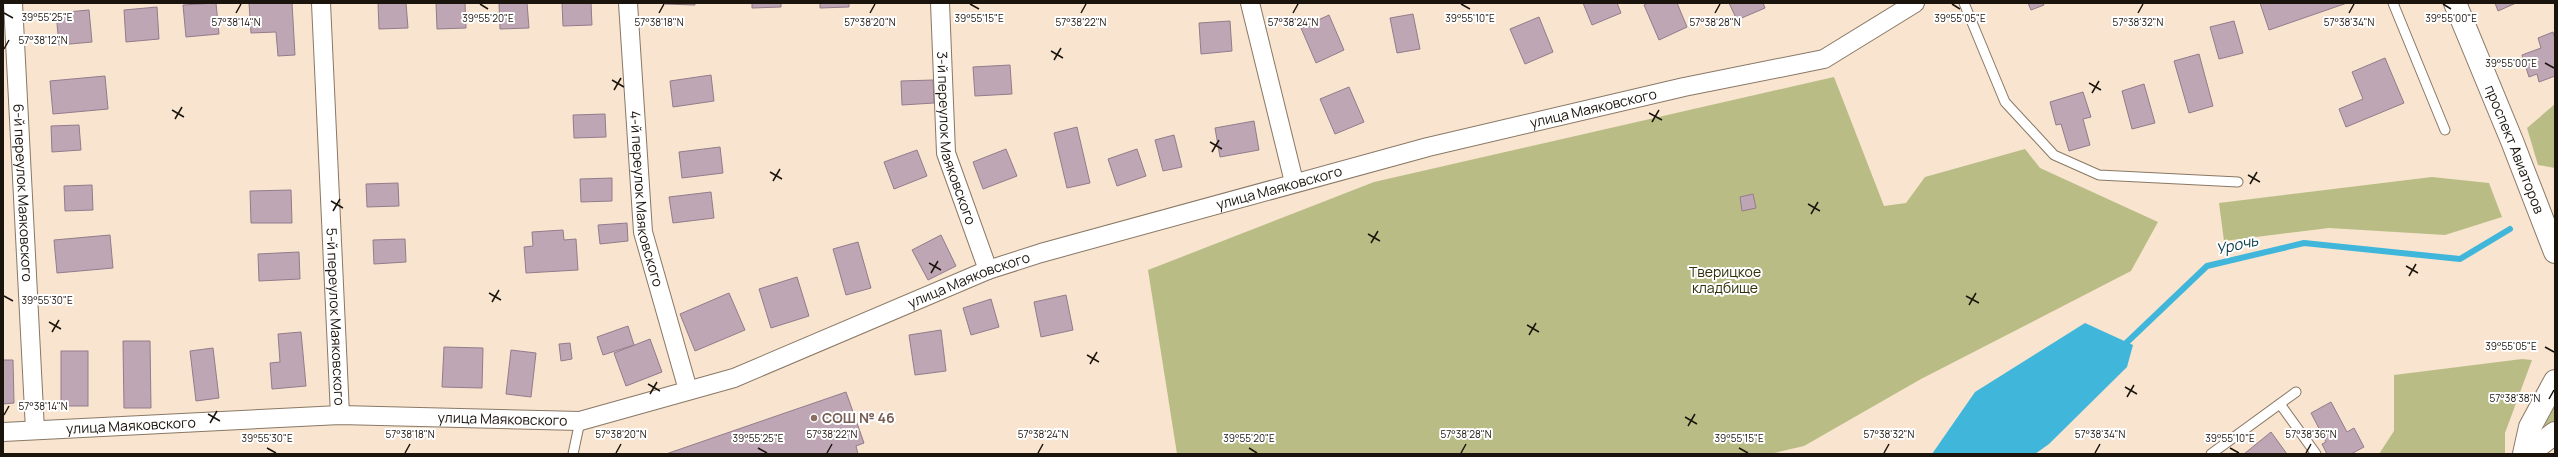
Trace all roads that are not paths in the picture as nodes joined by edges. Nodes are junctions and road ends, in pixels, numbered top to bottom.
1 (13, 3) edge
2 (321, 3) edge
3 (628, 3) edge
4 (940, 3) edge
5 (1250, 3) edge
6 (1915, 3) edge
7 (1964, 3) edge
8 (2394, 3) edge
9 (2455, 3) edge
10 (2444, 130) dead end
11 (1294, 182) junction
12 (2238, 182) dead end
13 (2555, 252) edge
14 (988, 270) junction
15 (2555, 381) edge
16 (688, 390) junction
17 (2296, 392) dead end
18 (2280, 404) junction
19 (340, 415) junction
20 (580, 421) junction
21 (35, 430) junction
22 (3, 432) edge
23 (2555, 433) edge
24 (573, 454) edge
25 (2211, 454) edge
26 (2316, 454) edge
27 (2524, 454) edge
28 (2533, 454) edge

1 - 21 street, 6-й переулок Маяковского
2 - 19 street, 5-й переулок Маяковского
3 - 16 street, 4-й переулок Маяковского
4 - 14 street, 3-й переулок Маяковского
5 - 11 street
6 - 11 street, улица Маяковского
7 - 12 lane
8 - 10 lane
9 - 13 street, проспект Авиаторов
11 - 14 street, улица Маяковского
14 - 16 street, улица Маяковского
15 - 27 street
16 - 20 street, улица Маяковского
17 - 18 lane
18 - 25 lane
18 - 26 lane
19 - 20 street, улица Маяковского
19 - 21 street, улица Маяковского
20 - 24 lane
21 - 22 street, улица Маяковского
23 - 28 street

